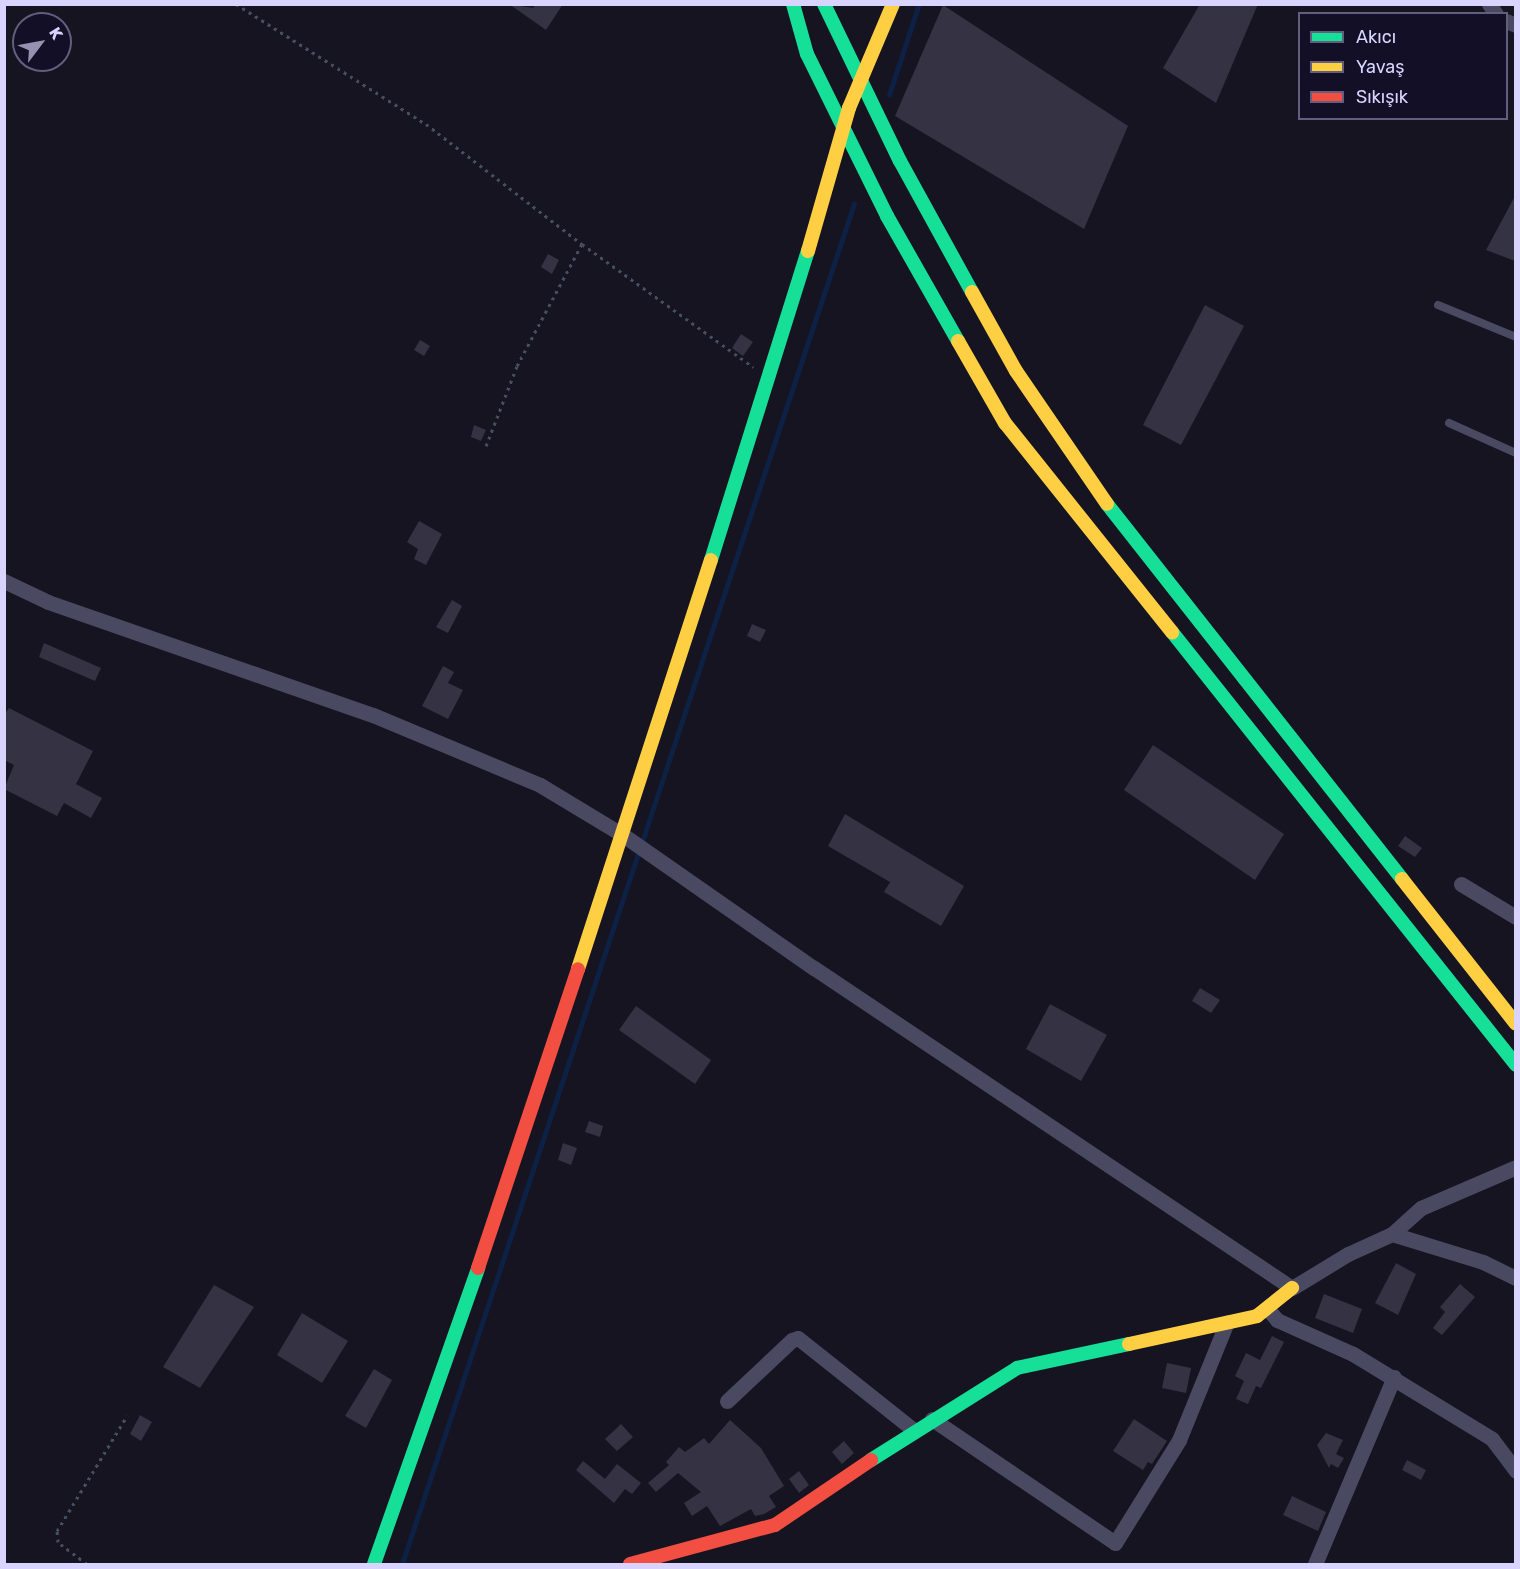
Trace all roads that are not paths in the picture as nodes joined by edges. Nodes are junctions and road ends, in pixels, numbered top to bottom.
1 (793, 4) edge
2 (824, 4) edge
3 (893, 4) edge
4 (861, 82) junction
5 (844, 128) junction
6 (1438, 305) dead end
7 (1515, 338) edge
8 (1449, 423) dead end
9 (1515, 453) edge
10 (4, 581) edge
11 (623, 835) junction
12 (1461, 884) dead end
13 (1515, 917) edge
14 (1515, 1024) edge
15 (1515, 1065) edge
16 (1515, 1167) edge
17 (1392, 1234) junction
18 (1515, 1278) edge
19 (1292, 1288) junction
20 (1267, 1308) junction
21 (1227, 1322) junction
22 (1394, 1377) junction
23 (727, 1401) dead end
24 (932, 1419) junction
25 (915, 1431) junction
26 (1515, 1471) edge
27 (374, 1564) edge
28 (630, 1564) edge
29 (1315, 1564) edge

1 - 5 main road
2 - 4 main road
3 - 4 main road
4 - 5 main road
4 - 14 main road
5 - 11 main road
5 - 15 main road
6 - 7 lane
8 - 9 lane
10 - 11 street
11 - 19 street
11 - 27 main road
12 - 13 street
16 - 17 street
17 - 18 street
17 - 19 street
19 - 20 main road
20 - 21 main road
20 - 22 street
21 - 24 main road
21 - 24 street
22 - 26 street
22 - 29 street
23 - 25 street
24 - 25 main road
25 - 28 main road

